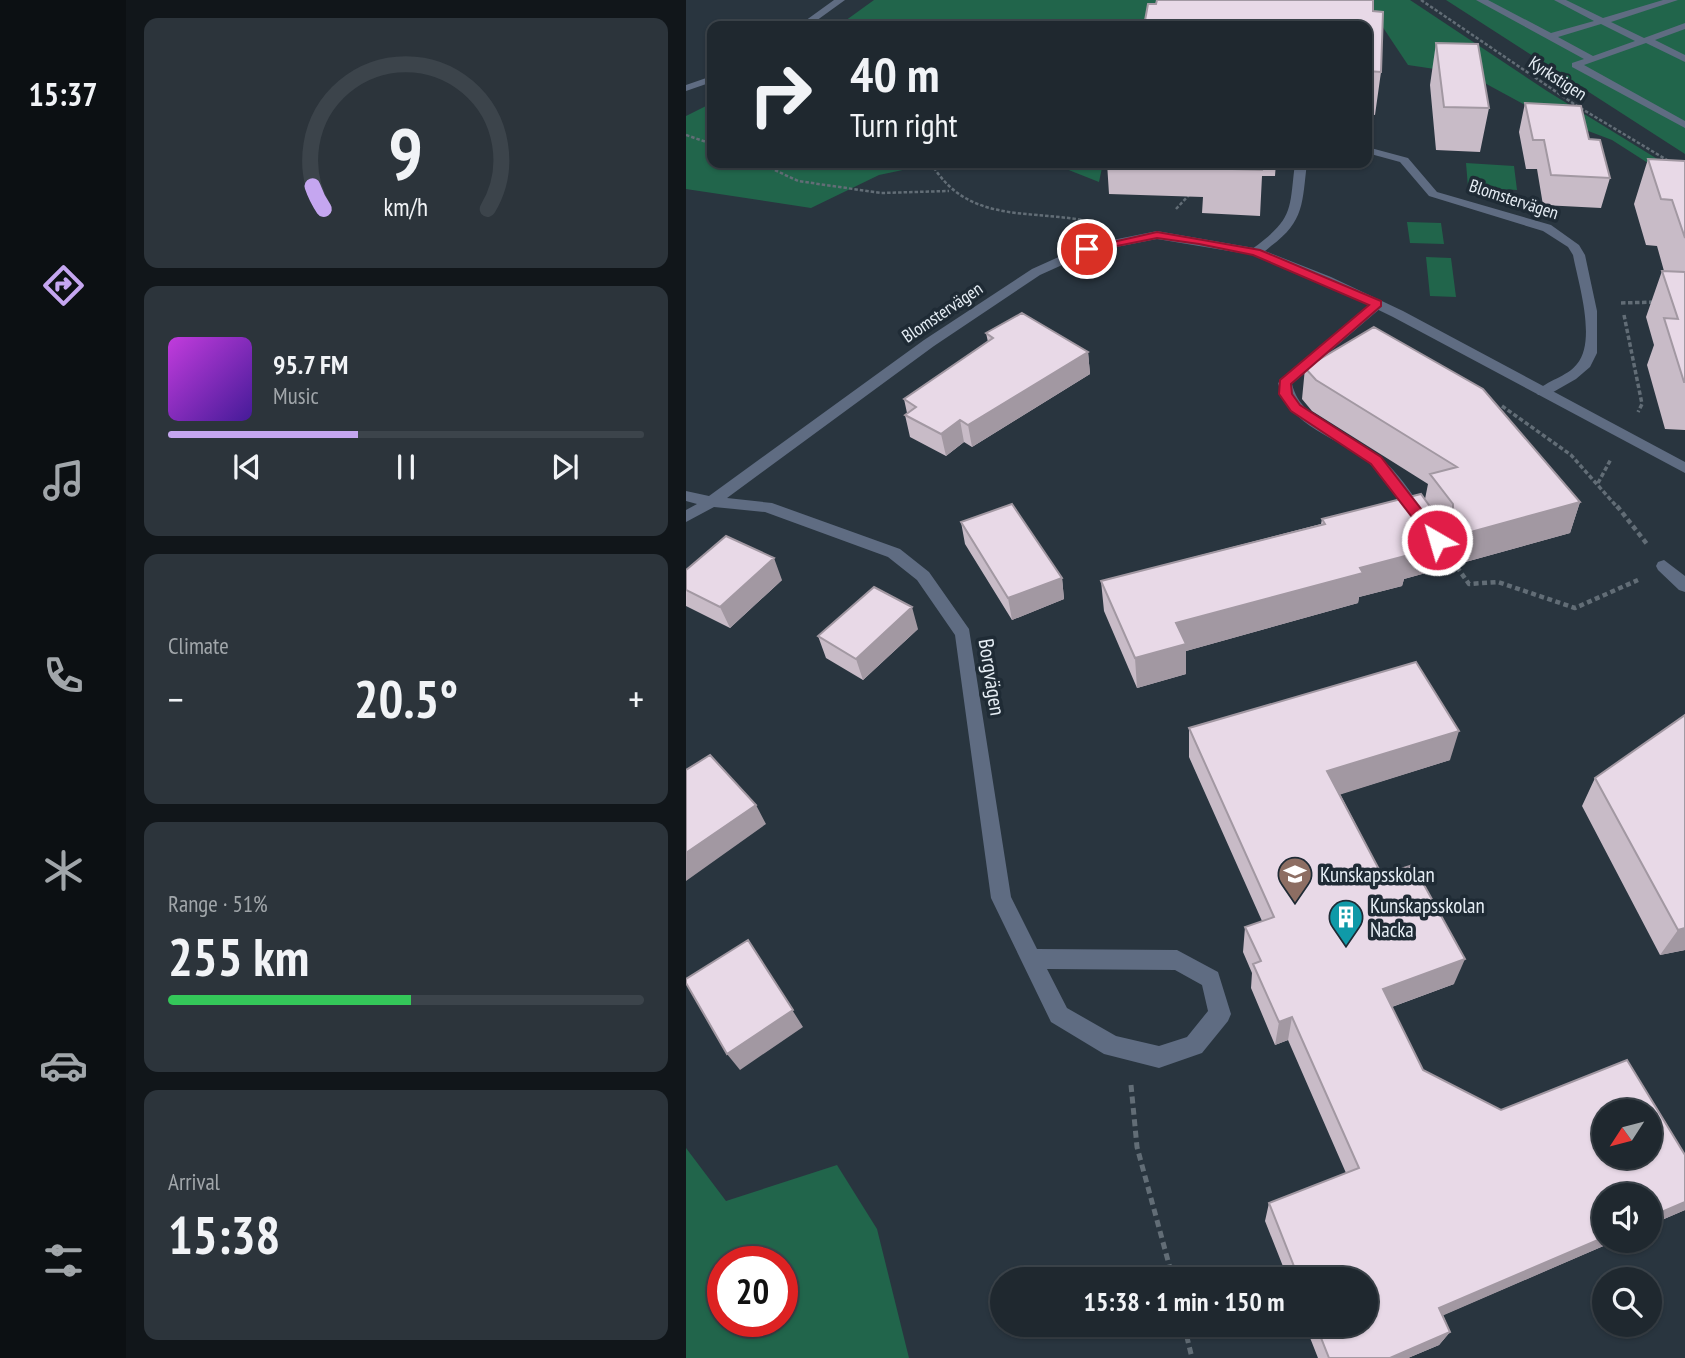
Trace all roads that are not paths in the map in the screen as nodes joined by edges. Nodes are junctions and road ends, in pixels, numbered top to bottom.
1 (840, 0) edge
2 (1481, 0) edge
3 (1559, 0) edge
4 (1675, 0) edge
5 (1685, 4) edge
6 (810, 21) edge
7 (1602, 21) junction
8 (1685, 26) edge
9 (1549, 37) junction
10 (1645, 40) junction
11 (1592, 59) junction
12 (1685, 59) edge
13 (707, 81) edge
14 (686, 88) edge
15 (1684, 124) edge
16 (1372, 151) edge
17 (1301, 168) edge
18 (1256, 252) junction
19 (1377, 304) junction
20 (1544, 392) junction
21 (1685, 468) edge
22 (686, 496) edge
23 (711, 502) junction
24 (686, 517) edge
25 (1437, 540) edge
26 (1664, 566) road end
27 (1685, 586) edge
28 (1031, 959) junction

1 - 6 street
2 - 9 street
3 - 7 street
4 - 5 street
4 - 7 street
7 - 9 street
7 - 10 street
8 - 10 street
9 - 11 street
10 - 11 street
10 - 12 street
11 - 15 street
13 - 14 street
16 - 20 street, Blomstervägen
17 - 18 street
18 - 19 street, Blomstervägen
18 - 23 street, Blomstervägen
19 - 20 street, Blomstervägen
19 - 25 street
20 - 21 street, Blomstervägen
22 - 23 street, Borgvägen
23 - 24 street, Blomstervägen
23 - 28 street, Borgvägen
26 - 27 street
28 - 28 street, Borgvägen

